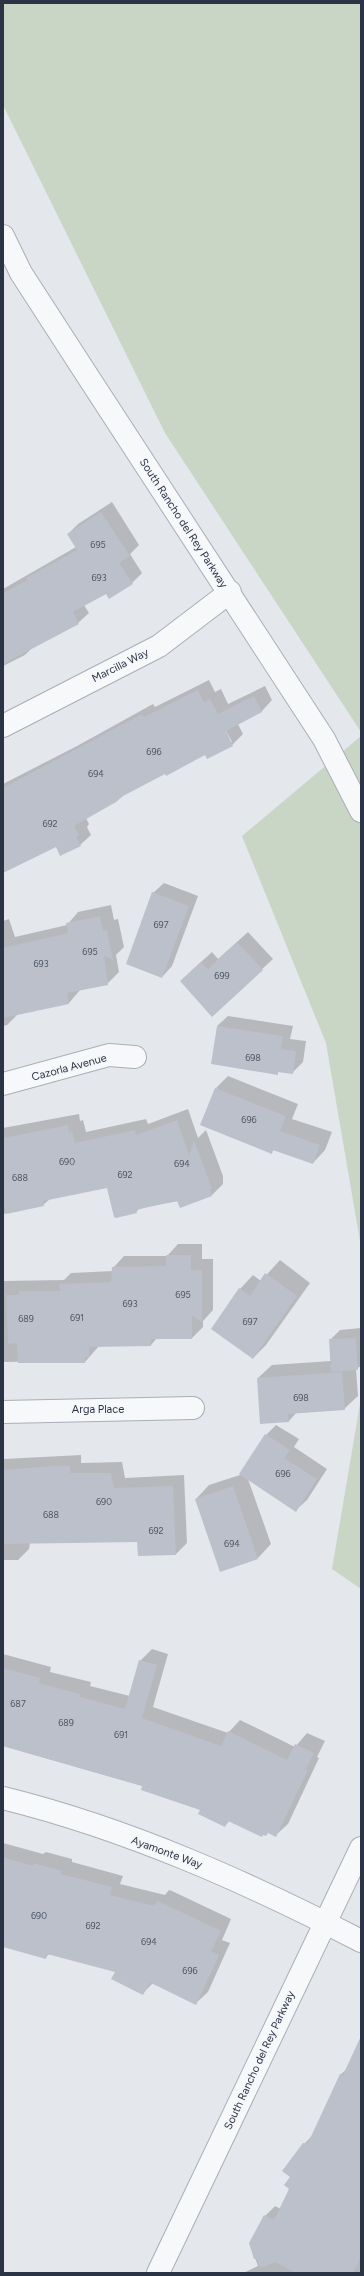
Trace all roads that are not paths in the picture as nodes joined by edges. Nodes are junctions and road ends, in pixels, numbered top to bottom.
1 (3, 236) edge
2 (230, 592) junction
3 (3, 726) edge
4 (361, 811) edge
5 (135, 1057) dead end
6 (3, 1084) edge
7 (193, 1408) dead end
8 (3, 1412) edge
9 (3, 1798) edge
10 (361, 1848) edge
11 (325, 1922) junction
12 (361, 1941) edge
13 (158, 2273) edge

1 - 2 street, South Rancho del Rey Parkway
2 - 3 street, Marcilla Way
2 - 4 street, South Rancho del Rey Parkway
5 - 6 street, Cazorla Avenue
7 - 8 street, Arga Place
9 - 11 street, Ayamonte Way
10 - 11 street, South Rancho del Rey Parkway
11 - 12 street, Ayamonte Way
11 - 13 street, South Rancho del Rey Parkway

